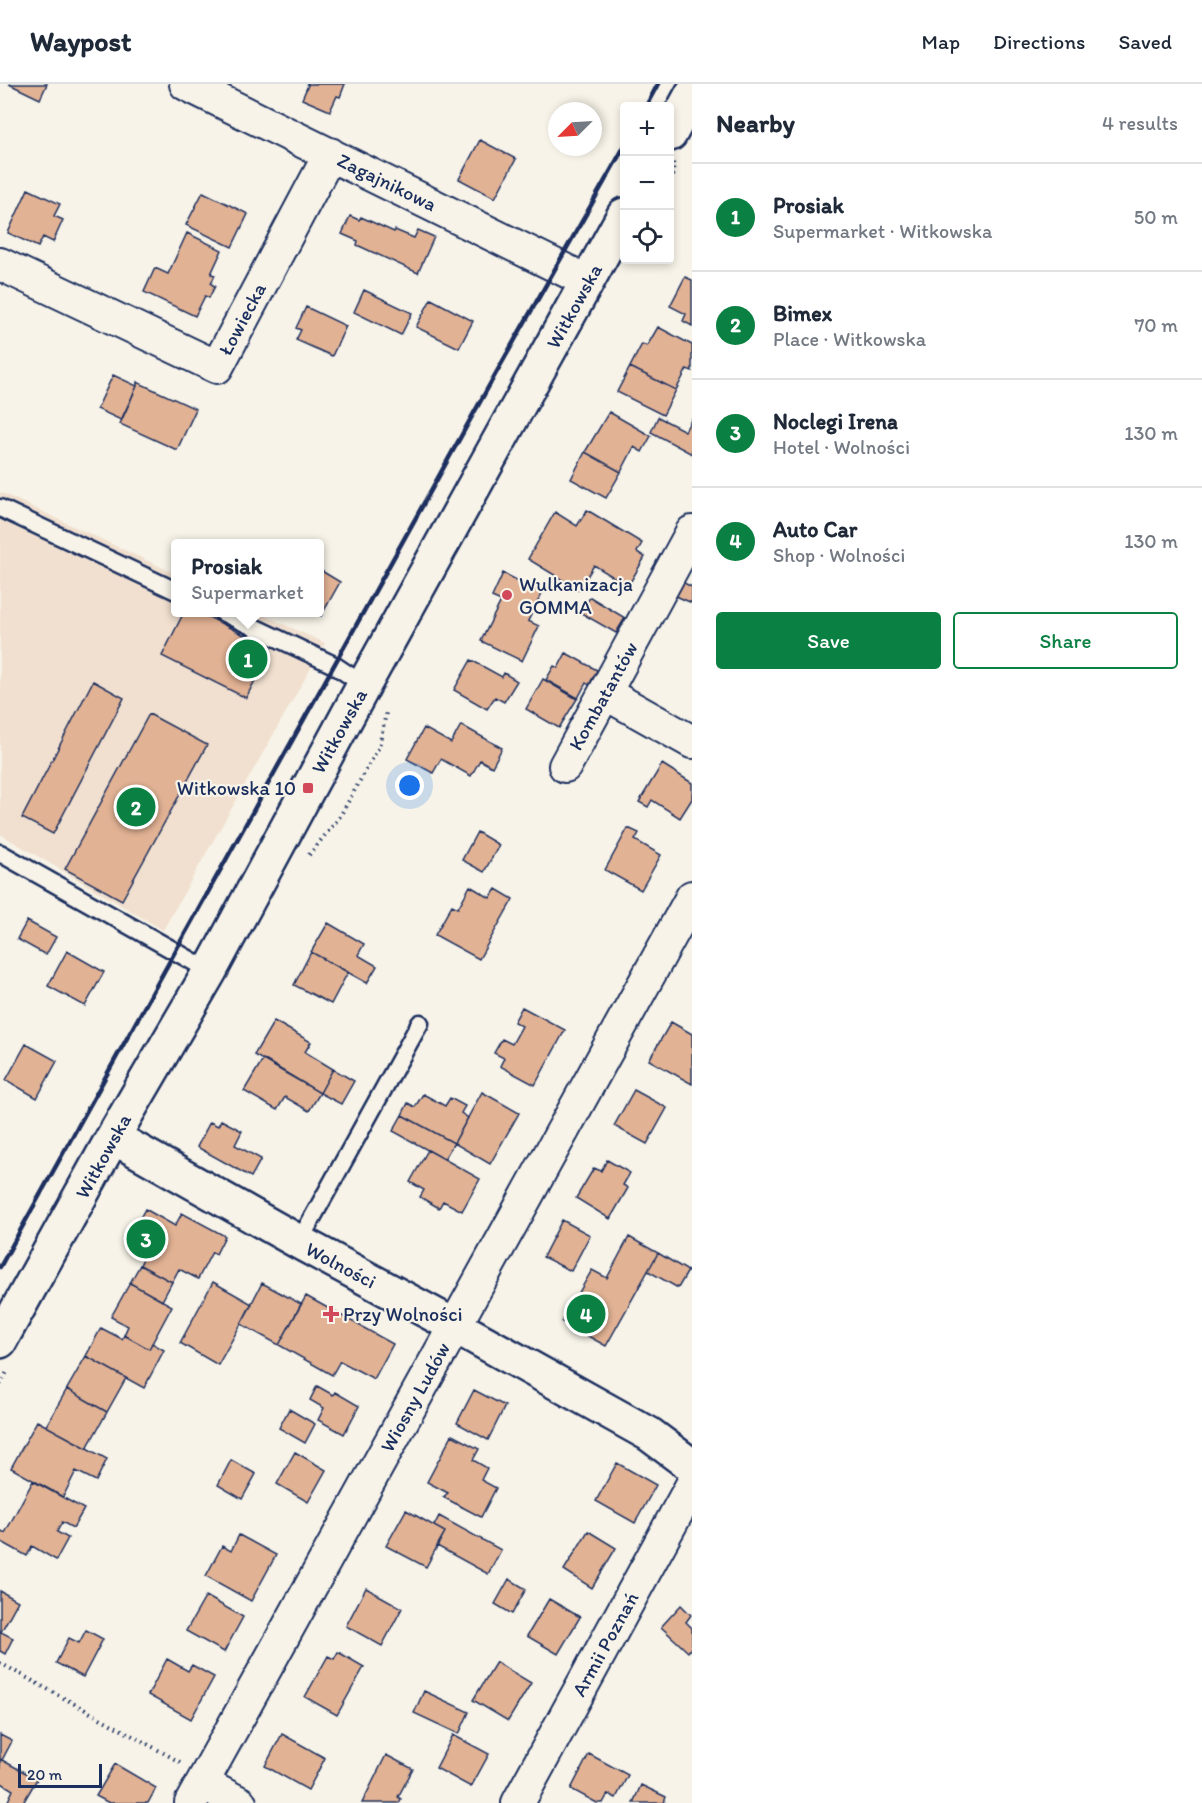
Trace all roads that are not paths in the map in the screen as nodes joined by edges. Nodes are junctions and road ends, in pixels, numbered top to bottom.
1 (186, 84) edge
2 (692, 94) edge
3 (674, 125) edge
4 (330, 154) junction
5 (620, 222) edge
6 (0, 264) edge
7 (587, 281) junction
8 (0, 508) edge
9 (692, 532) edge
10 (171, 589) edge
11 (233, 617) edge
12 (364, 685) junction
13 (605, 693) junction
14 (692, 742) edge
15 (565, 766) dead end
16 (0, 853) edge
17 (692, 897) edge
18 (210, 971) junction
19 (420, 1023) dead end
20 (112, 1137) junction
21 (299, 1242) junction
22 (455, 1326) junction
23 (0, 1341) edge
24 (692, 1466) edge
25 (692, 1485) edge
26 (196, 1793) edge
27 (240, 1803) edge
28 (518, 1803) edge

1 - 4 street, Zagajnikowa
2 - 3 street
4 - 6 street, Łowiecka
4 - 7 street, Zagajnikowa
5 - 7 street, Witkowska
7 - 12 street, Witkowska
8 - 10 lane
9 - 13 street, Kombatantów
11 - 12 lane
12 - 18 street, Witkowska
13 - 14 street
13 - 15 street, Kombatantów
16 - 18 lane
17 - 22 street, Wiosny Ludów
18 - 20 street, Witkowska
19 - 21 lane
20 - 21 street, Wolności
20 - 23 street, Witkowska
21 - 22 street, Wolności
22 - 24 street, Wolności
22 - 26 street, Wiosny Ludów
25 - 28 street, Armii Poznań
26 - 27 street

